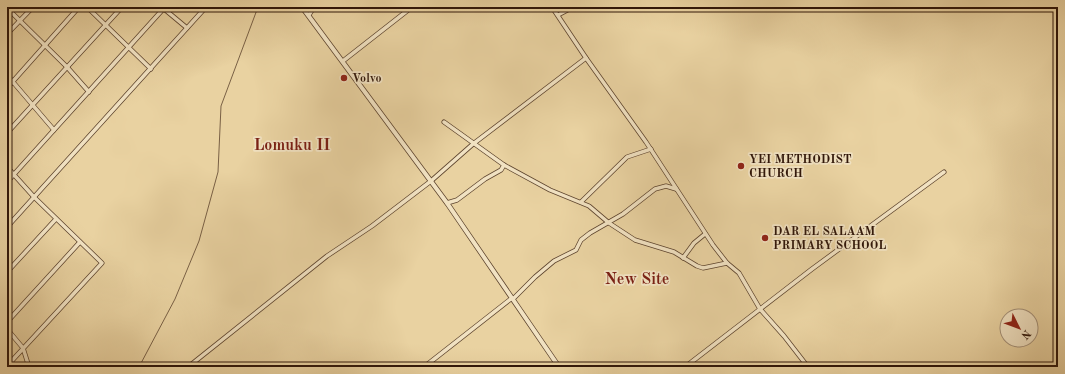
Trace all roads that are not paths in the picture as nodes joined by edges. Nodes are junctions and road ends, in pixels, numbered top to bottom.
1 (32, 7) edge
2 (79, 7) edge
3 (87, 7) edge
4 (122, 7) edge
5 (163, 7) edge
6 (206, 7) edge
7 (302, 7) edge
8 (314, 7) edge
9 (412, 7) edge
10 (552, 7) edge
11 (573, 7) edge
12 (7, 8) edge
13 (308, 15) junction
14 (558, 15) junction
15 (21, 20) junction
16 (106, 25) junction
17 (187, 28) junction
18 (7, 34) edge
19 (44, 46) junction
20 (129, 48) junction
21 (586, 58) junction
22 (343, 61) junction
23 (67, 67) junction
24 (151, 69) junction
25 (7, 75) edge
26 (13, 81) junction
27 (7, 88) edge
28 (89, 92) junction
29 (33, 105) junction
30 (444, 122) dead end
31 (54, 130) junction
32 (7, 133) edge
33 (473, 144) junction
34 (651, 149) junction
35 (504, 165) junction
36 (7, 167) edge
37 (944, 172) dead end
38 (13, 175) junction
39 (431, 180) junction
40 (7, 182) edge
41 (676, 189) junction
42 (34, 197) junction
43 (581, 202) junction
44 (447, 203) junction
45 (56, 219) junction
46 (609, 222) junction
47 (7, 227) edge
48 (706, 234) junction
49 (80, 242) junction
50 (683, 258) junction
51 (727, 263) junction
52 (7, 272) edge
53 (513, 299) junction
54 (760, 309) junction
55 (7, 322) edge
56 (7, 329) edge
57 (23, 348) junction
58 (7, 366) edge
59 (29, 367) edge
60 (188, 367) edge
61 (424, 367) edge
62 (559, 367) edge
63 (685, 367) edge
64 (808, 367) edge

1 - 15 street
2 - 19 street
3 - 16 street
4 - 16 street
5 - 17 street
5 - 20 street
6 - 17 street
7 - 13 street
8 - 13 street
9 - 22 street
10 - 14 street
11 - 14 street
12 - 15 street
13 - 22 street
14 - 21 street
15 - 18 street
15 - 19 street
16 - 20 street
16 - 23 street
17 - 24 street
19 - 23 street
19 - 26 street
20 - 24 street
20 - 28 street
21 - 33 street
21 - 34 street
22 - 39 street
23 - 28 street
23 - 29 street
24 - 42 street
25 - 26 street
26 - 27 street
26 - 29 street
28 - 31 street
29 - 31 street
29 - 32 street
30 - 33 street
31 - 38 street
33 - 35 street
33 - 39 street
34 - 41 street
34 - 43 street
35 - 43 street
35 - 44 street
36 - 38 street
37 - 54 street
38 - 40 street
38 - 42 street
39 - 44 street
39 - 60 street
41 - 46 street
41 - 48 street
42 - 45 street
42 - 47 street
43 - 46 street
44 - 53 street
45 - 49 street
45 - 52 street
46 - 50 street
46 - 53 street
48 - 50 street
48 - 51 street
49 - 55 street
49 - 57 street
50 - 51 street
51 - 54 street
53 - 61 street
53 - 62 street
54 - 63 street
54 - 64 street
56 - 57 street
57 - 58 street
57 - 59 street

